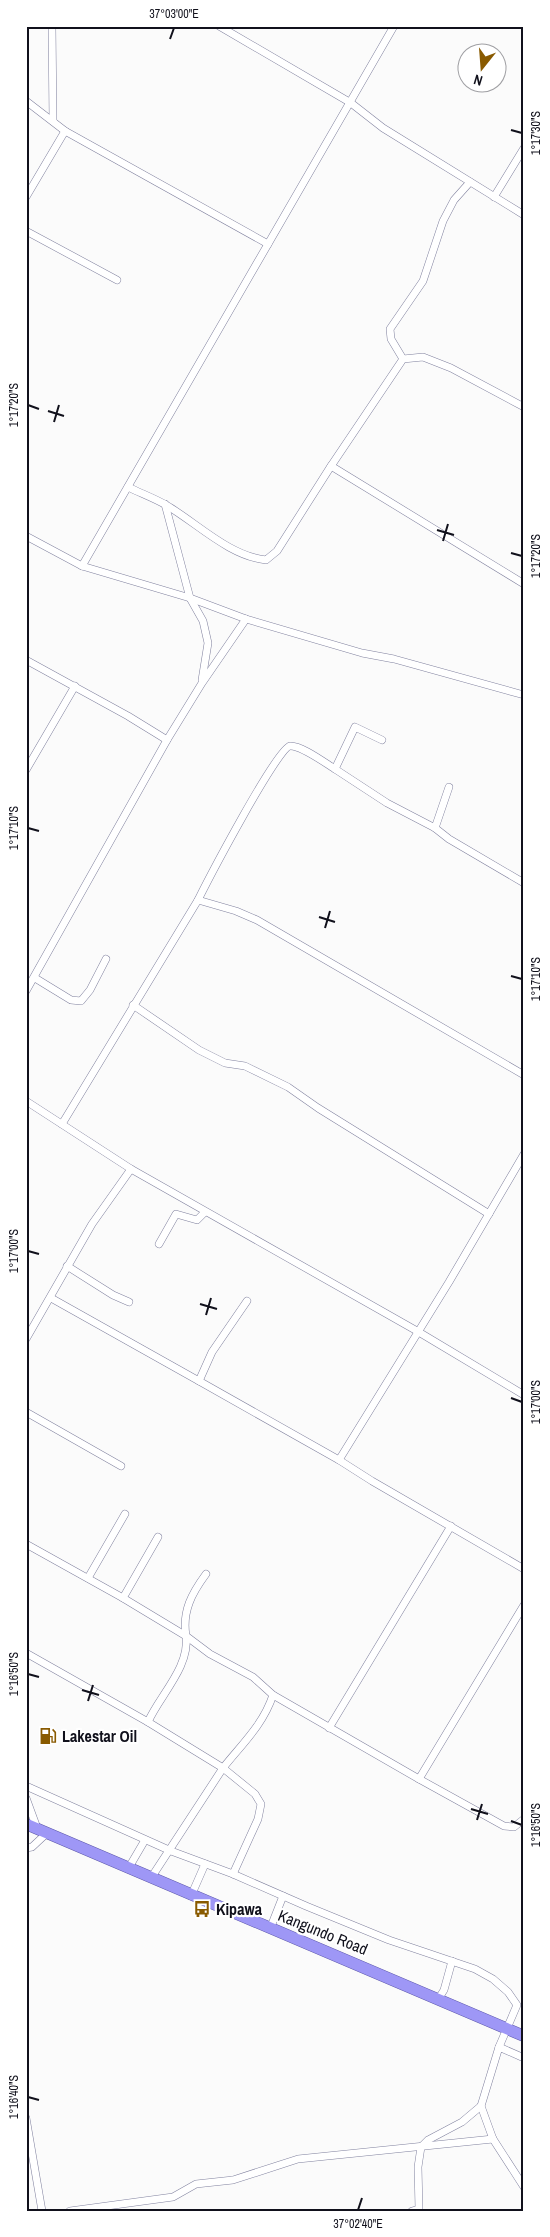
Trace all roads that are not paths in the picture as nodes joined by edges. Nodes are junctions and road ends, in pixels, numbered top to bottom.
1 (52, 26) edge
2 (219, 26) edge
3 (394, 26) edge
4 (26, 100) edge
5 (350, 102) junction
6 (53, 122) junction
7 (65, 131) junction
8 (524, 148) edge
9 (470, 182) junction
10 (26, 197) edge
11 (494, 197) junction
12 (524, 215) edge
13 (26, 231) edge
14 (268, 244) junction
15 (118, 280) dead end
16 (403, 359) junction
17 (524, 407) edge
18 (331, 466) junction
19 (128, 487) junction
20 (165, 504) junction
21 (26, 536) edge
22 (82, 566) junction
23 (524, 584) edge
24 (190, 598) junction
25 (246, 619) junction
26 (26, 660) edge
27 (202, 683) junction
28 (75, 686) junction
29 (524, 695) edge
30 (167, 740) junction
31 (382, 740) dead end
32 (335, 769) junction
33 (26, 770) edge
34 (449, 787) dead end
35 (435, 828) junction
36 (524, 883) edge
37 (198, 900) junction
38 (106, 959) dead end
39 (35, 978) junction
40 (26, 992) edge
41 (134, 1005) junction
42 (524, 1076) edge
43 (26, 1101) edge
44 (62, 1124) junction
45 (524, 1154) edge
46 (131, 1169) junction
47 (205, 1212) junction
48 (489, 1214) junction
49 (159, 1244) dead end
50 (67, 1266) junction
51 (51, 1298) junction
52 (247, 1301) dead end
53 (130, 1302) dead end
54 (417, 1331) junction
55 (26, 1339) edge
56 (199, 1381) junction
57 (524, 1395) edge
58 (26, 1412) edge
59 (339, 1460) junction
60 (121, 1466) dead end
61 (125, 1514) dead end
62 (451, 1526) junction
63 (158, 1537) dead end
64 (26, 1544) edge
65 (524, 1569) edge
66 (206, 1574) dead end
67 (88, 1578) junction
68 (123, 1598) junction
69 (524, 1605) edge
70 (186, 1636) junction
71 (26, 1653) edge
72 (273, 1695) junction
73 (148, 1722) junction
74 (329, 1728) junction
75 (223, 1768) junction
76 (419, 1780) junction
77 (26, 1786) edge
78 (26, 1798) edge
79 (524, 1819) edge
80 (37, 1828) edge
81 (145, 1840) junction
82 (26, 1848) edge
83 (171, 1851) junction
84 (206, 1864) junction
85 (128, 1869) junction
86 (233, 1874) junction
87 (151, 1878) junction
88 (191, 1896) junction
89 (283, 1896) junction
90 (270, 1929) junction
91 (452, 1961) junction
92 (439, 1998) junction
93 (506, 2028) junction
94 (524, 2036) edge
95 (499, 2047) junction
96 (524, 2058) edge
97 (482, 2106) junction
98 (26, 2118) edge
99 (493, 2139) junction
100 (421, 2147) junction
101 (524, 2187) edge
102 (42, 2211) edge
103 (70, 2211) edge
104 (412, 2211) edge

1 - 6 street
2 - 5 street
3 - 5 street
4 - 6 street
5 - 9 street
5 - 14 street
6 - 7 street
7 - 10 street
7 - 14 street
8 - 11 street
9 - 11 street
9 - 16 street
11 - 12 street
13 - 15 street
14 - 19 street
16 - 17 street
16 - 18 street
18 - 20 street
18 - 23 street
19 - 20 street
19 - 22 street
20 - 24 street
21 - 22 street
22 - 24 street
24 - 25 street
24 - 27 street
25 - 27 street
25 - 29 street
26 - 28 street
27 - 30 street
28 - 30 street
28 - 33 street
30 - 39 street
31 - 32 street
32 - 35 street
32 - 37 street
34 - 35 street
35 - 36 street
37 - 41 street
37 - 42 street
38 - 39 street
39 - 40 street
41 - 44 street
41 - 48 street
43 - 44 street
44 - 46 street
45 - 48 street
46 - 47 street
46 - 50 street
47 - 49 street
47 - 54 street
48 - 54 street
50 - 51 street
50 - 53 street
51 - 55 street
51 - 56 street
52 - 56 street
54 - 57 street
54 - 59 street
56 - 59 street
58 - 60 street
59 - 62 street
61 - 67 street
62 - 65 street
62 - 74 street
63 - 68 street
64 - 67 street
66 - 70 street
67 - 68 street
68 - 70 street
69 - 76 street
70 - 72 street
70 - 73 street
71 - 73 street
72 - 74 street
72 - 75 street
73 - 75 street
74 - 76 street
75 - 83 street
75 - 86 street
76 - 79 street
77 - 81 street
78 - 80 street
80 - 82 street
80 - 85 highway, Kangundo Road
81 - 83 street
81 - 85 street
83 - 84 street
83 - 87 street
84 - 86 street
84 - 88 street
85 - 87 highway, Kangundo Road
86 - 89 street
87 - 88 highway, Kangundo Road
88 - 90 highway, Kangundo Road
89 - 90 street
89 - 91 street
90 - 92 highway, Kangundo Road
91 - 92 street
91 - 93 street
92 - 93 highway, Kangundo Road
93 - 94 highway, Kangundo Road
93 - 95 street
95 - 96 street
95 - 97 street
97 - 99 street
97 - 100 street
98 - 102 street
99 - 100 street
99 - 101 street
100 - 103 street
100 - 104 street

